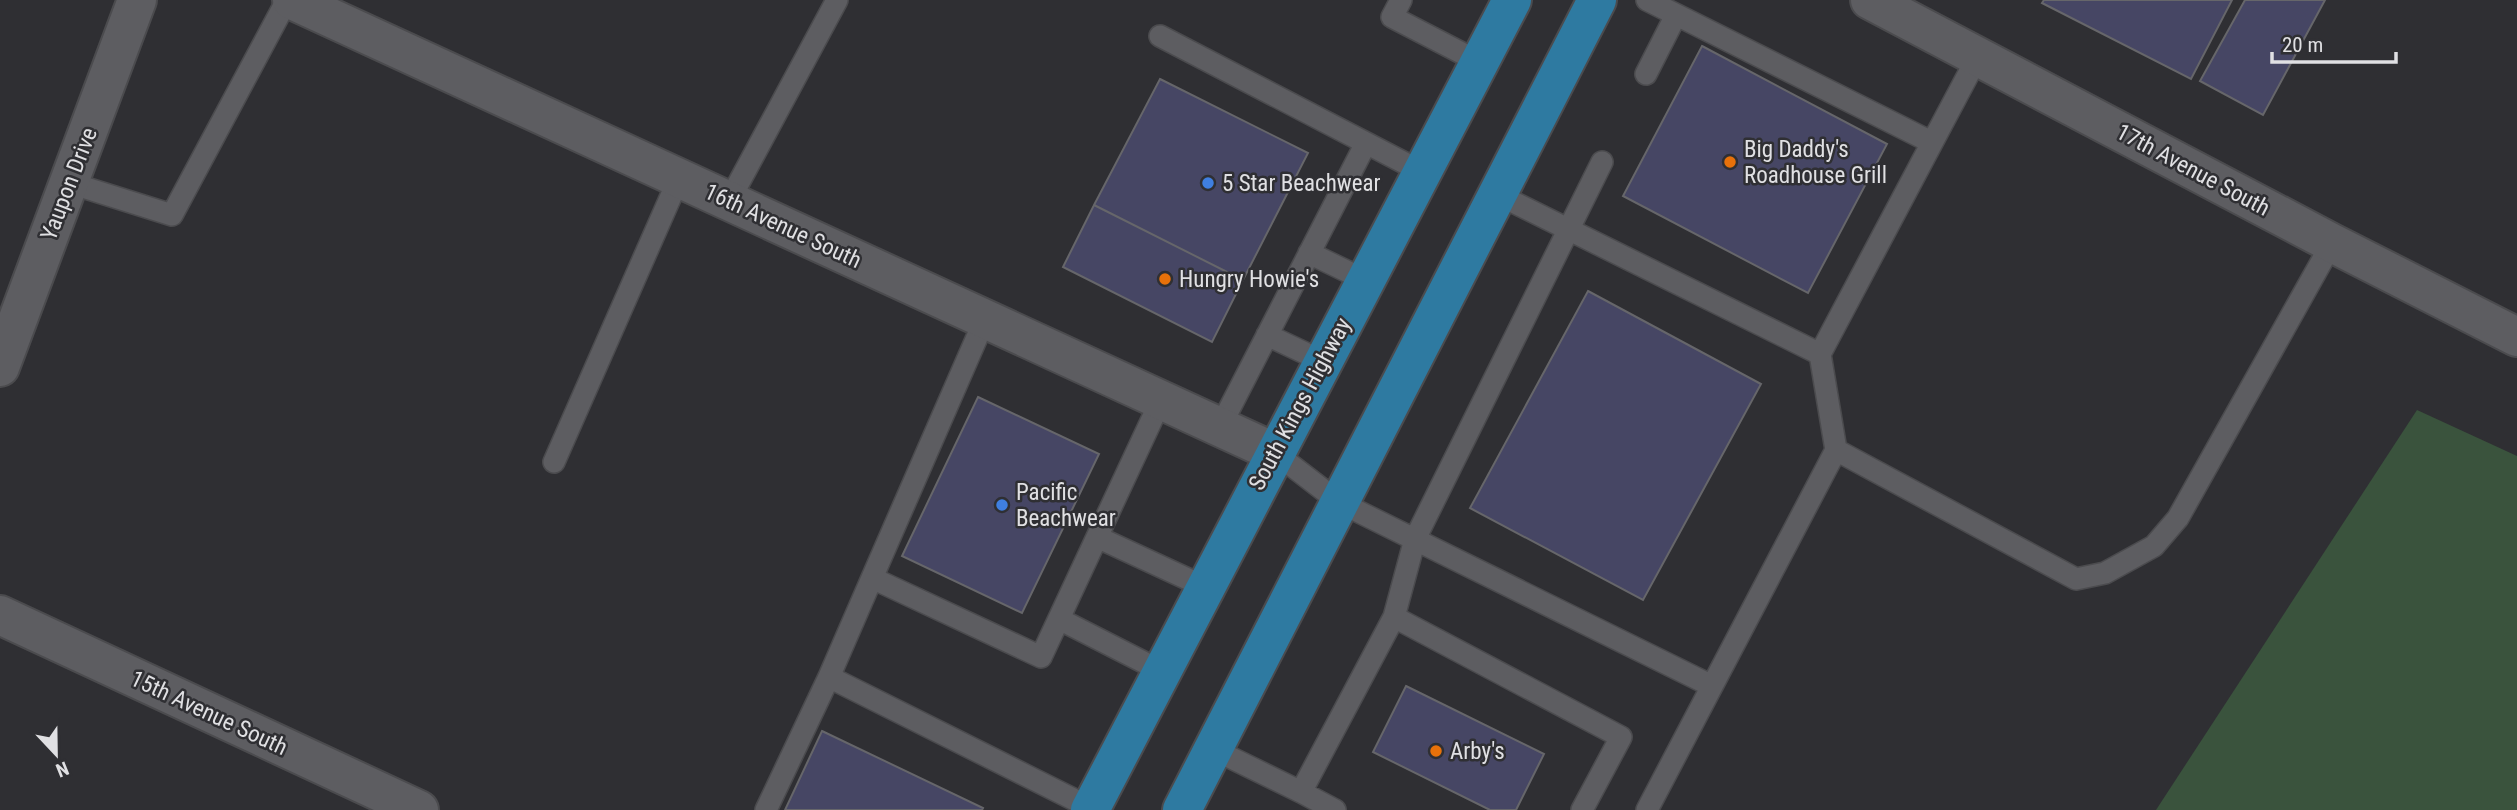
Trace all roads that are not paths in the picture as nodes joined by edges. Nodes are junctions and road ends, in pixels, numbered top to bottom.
1 (137, 0) edge
2 (290, 0) edge
3 (837, 0) edge
4 (1401, 0) edge
5 (1512, 0) edge
6 (1597, 0) edge
7 (1647, 0) edge
8 (1870, 0) edge
9 (1676, 15) junction
10 (1160, 36) dead end
11 (1977, 58) junction
12 (1479, 62) junction
13 (1646, 74) dead end
14 (1931, 142) junction
15 (1366, 143) junction
16 (1602, 162) dead end
17 (1422, 172) junction
18 (679, 178) junction
19 (70, 183) junction
20 (1497, 194) junction
21 (729, 201) junction
22 (1569, 230) junction
23 (2332, 243) junction
24 (1310, 253) junction
25 (1365, 280) junction
26 (985, 319) junction
27 (1267, 335) junction
28 (2517, 337) edge
29 (1820, 354) junction
30 (1322, 362) junction
31 (0, 367) edge
32 (1161, 400) junction
33 (1220, 427) junction
34 (1836, 450) junction
35 (1274, 452) junction
36 (554, 462) dead end
37 (1339, 502) junction
38 (1097, 537) junction
39 (1415, 539) junction
40 (872, 578) junction
41 (1205, 587) junction
42 (0, 615) edge
43 (1394, 617) junction
44 (1059, 619) junction
45 (1161, 671) junction
46 (829, 677) junction
47 (1712, 686) junction
48 (1213, 749) junction
49 (1301, 792) junction
50 (1090, 809) edge
51 (419, 810) edge
52 (766, 810) edge
53 (1182, 810) edge
54 (1335, 810) edge
55 (1582, 810) edge
56 (1647, 810) edge

1 - 19 street, Yaupon Drive
2 - 18 street, 16th Avenue South
2 - 19 lane
3 - 21 lane
4 - 12 lane
5 - 12 main road, South Kings Highway
6 - 20 main road
7 - 9 lane
8 - 11 street, 17th Avenue South
9 - 13 lane
9 - 14 lane
10 - 15 lane
11 - 14 lane
11 - 23 street, 17th Avenue South
12 - 17 main road, South Kings Highway
14 - 29 lane
15 - 17 lane
15 - 24 lane
16 - 22 lane
17 - 25 main road, South Kings Highway
18 - 21 street, 16th Avenue South
18 - 36 lane
19 - 31 street, Yaupon Drive
20 - 22 lane
20 - 37 main road
21 - 26 street, 16th Avenue South
22 - 29 lane
22 - 39 lane
23 - 28 street, 17th Avenue South
23 - 34 lane
24 - 25 lane
24 - 27 lane
25 - 30 main road, South Kings Highway
26 - 32 street, 16th Avenue South
26 - 40 lane
27 - 30 lane
27 - 33 lane
29 - 34 lane
30 - 35 main road, South Kings Highway
32 - 33 street, 16th Avenue South
32 - 38 lane
33 - 35 street, 16th Avenue South
34 - 47 lane
35 - 37 lane
35 - 41 main road, South Kings Highway
37 - 39 lane
37 - 48 main road
38 - 41 lane
38 - 44 lane
39 - 43 lane
39 - 47 lane
40 - 44 lane
40 - 46 lane
41 - 45 main road, South Kings Highway
42 - 51 street, 15th Avenue South
43 - 49 lane
43 - 55 lane
44 - 45 lane
45 - 50 main road, South Kings Highway
46 - 50 lane
46 - 52 lane
47 - 56 lane
48 - 49 lane
48 - 53 main road
49 - 54 lane

